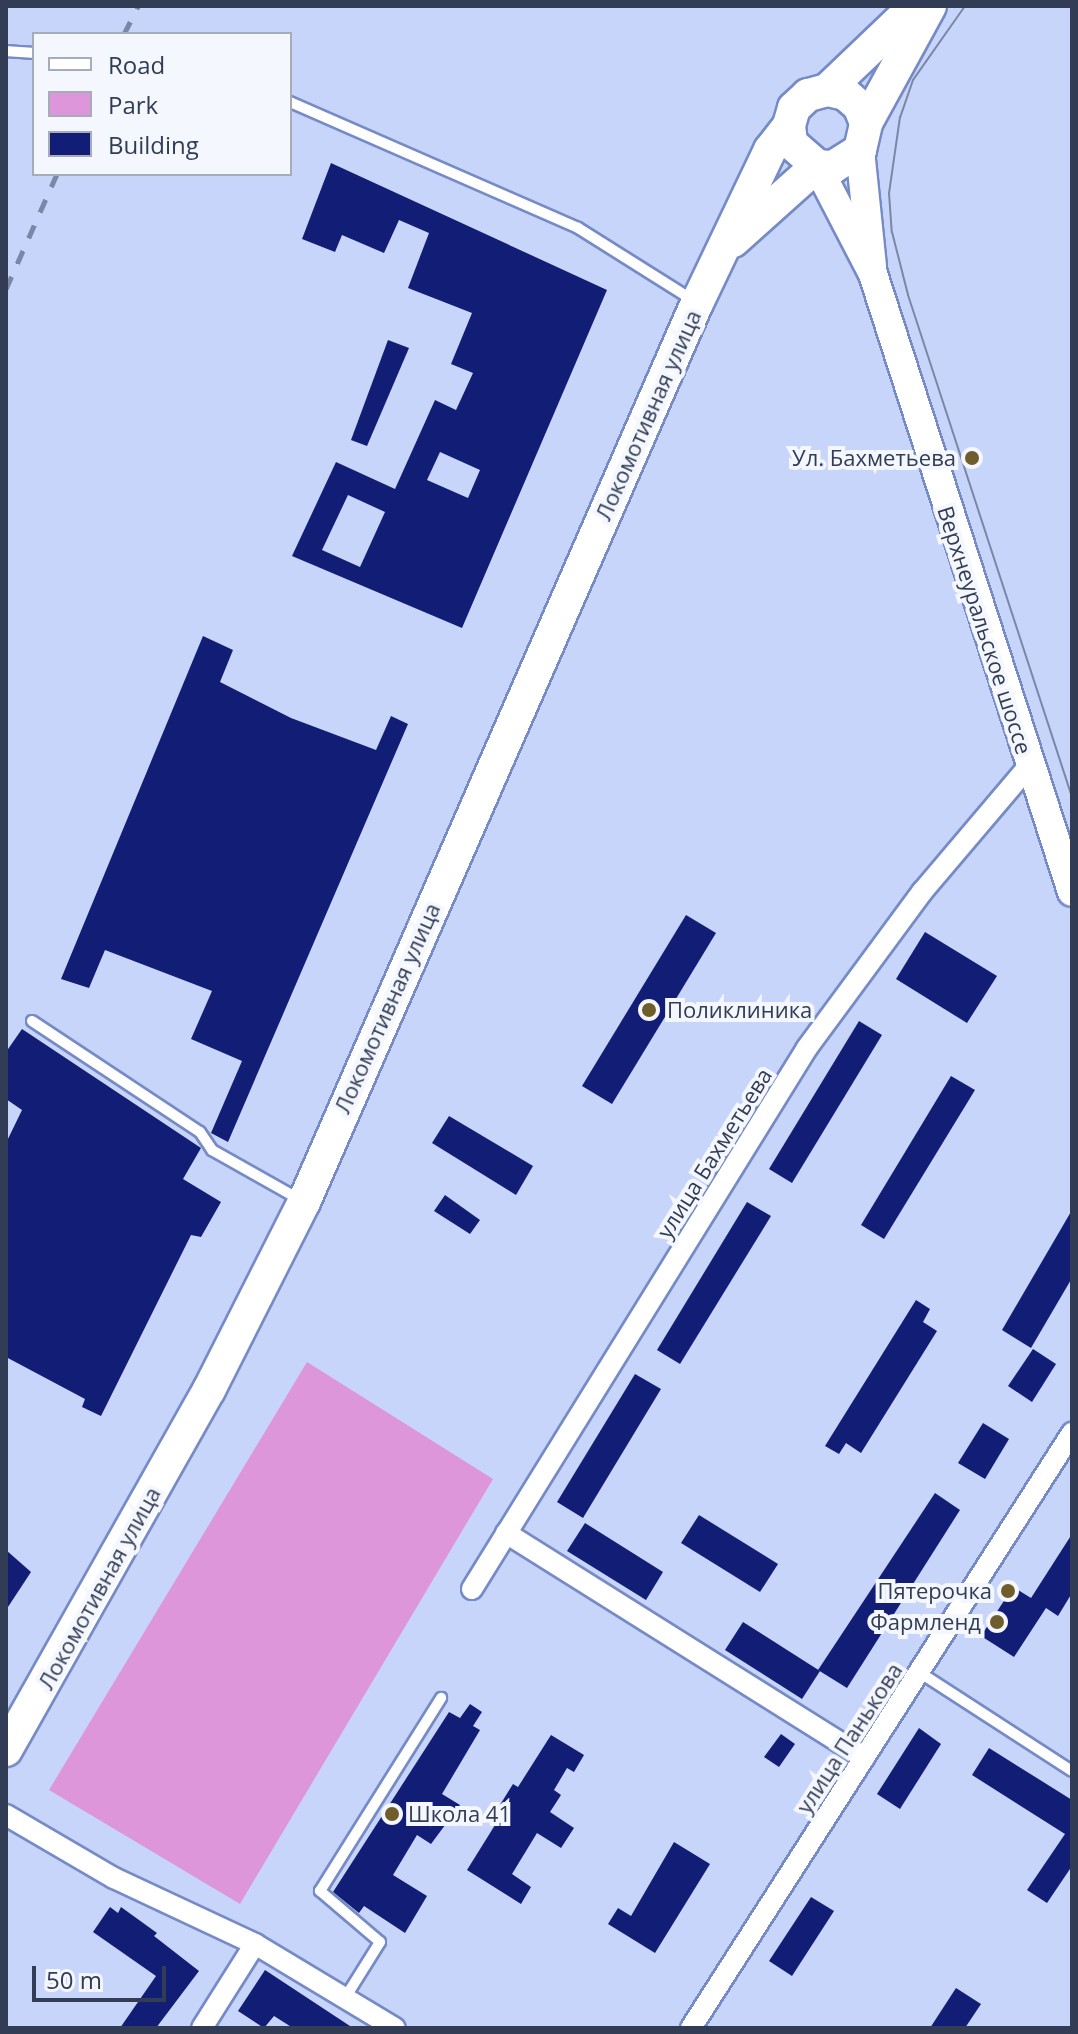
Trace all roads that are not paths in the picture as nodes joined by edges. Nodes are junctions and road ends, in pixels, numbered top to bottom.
1 (915, 6) edge
2 (930, 6) edge
3 (6, 51) edge
4 (32, 53) edge
5 (827, 90) junction
6 (292, 103) edge
7 (789, 126) junction
8 (863, 136) junction
9 (817, 166) junction
10 (728, 246) junction
11 (873, 274) junction
12 (697, 303) junction
13 (1029, 766) junction
14 (1072, 892) edge
15 (32, 1021) dead end
16 (304, 1202) junction
17 (1072, 1433) edge
18 (506, 1533) junction
19 (472, 1589) dead end
20 (919, 1672) junction
21 (441, 1698) dead end
22 (6, 1750) edge
23 (864, 1758) junction
24 (1072, 1771) edge
25 (6, 1815) edge
26 (255, 1944) junction
27 (345, 1998) junction
28 (202, 2028) edge
29 (395, 2028) edge
30 (691, 2028) edge

1 - 5 main road
2 - 8 main road
3 - 4 lane
5 - 7 main road
5 - 8 main road
6 - 12 lane
7 - 9 main road
7 - 10 main road
8 - 9 main road
8 - 11 main road
9 - 10 main road
9 - 11 main road
10 - 12 main road, Локомотивная улица
11 - 13 main road, Верхнеуральское шоссе
12 - 16 main road, Локомотивная улица
13 - 14 main road, Верхнеуральское шоссе
13 - 18 street, улица Бахметьева
15 - 16 lane
16 - 22 main road, Локомотивная улица
17 - 20 street, улица Панькова
18 - 19 street, улица Бахметьева
18 - 23 street
20 - 23 street, улица Панькова
20 - 24 lane
21 - 27 lane
23 - 30 street, улица Панькова
25 - 26 street
26 - 27 street
26 - 28 street
27 - 29 street

